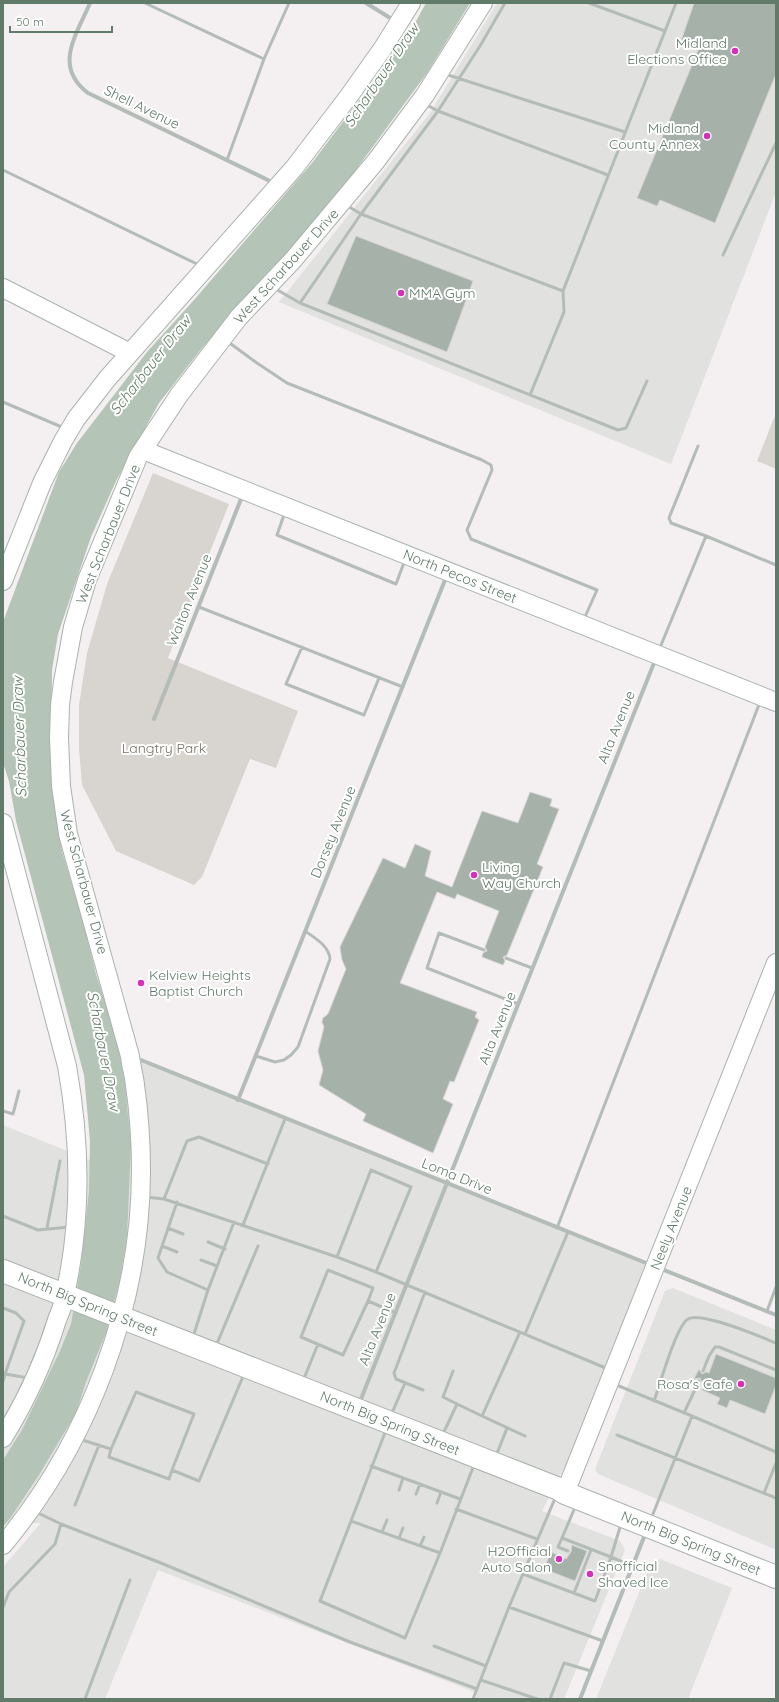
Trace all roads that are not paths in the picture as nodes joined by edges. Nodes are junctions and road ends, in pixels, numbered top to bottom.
1 (90, 3) edge
2 (145, 3) edge
3 (289, 3) edge
4 (366, 3) edge
5 (411, 3) edge
6 (483, 3) edge
7 (505, 3) edge
8 (589, 3) edge
9 (676, 3) edge
10 (398, 23) junction
11 (665, 31) junction
12 (264, 59) junction
13 (439, 72) junction
14 (459, 79) junction
15 (420, 102) junction
16 (438, 112) junction
17 (625, 132) junction
18 (776, 144) edge
19 (226, 160) junction
20 (3, 170) edge
21 (608, 175) junction
22 (277, 185) junction
23 (342, 203) junction
24 (361, 214) junction
25 (723, 255) dead end
26 (205, 268) junction
27 (269, 286) junction
28 (3, 288) edge
29 (562, 291) junction
30 (300, 303) junction
31 (223, 337) junction
32 (130, 353) junction
33 (647, 381) dead end
34 (530, 395) junction
35 (3, 402) edge
36 (70, 430) junction
37 (698, 446) dead end
38 (143, 450) junction
39 (245, 490) junction
40 (287, 507) junction
41 (706, 536) junction
42 (407, 554) junction
43 (776, 565) edge
44 (449, 571) junction
45 (3, 581) edge
46 (199, 607) junction
47 (581, 624) junction
48 (302, 647) junction
49 (657, 655) junction
50 (379, 678) junction
51 (403, 687) junction
52 (769, 699) edge
53 (154, 719) dead end
54 (3, 823) edge
55 (305, 931) junction
56 (484, 950) dead end
57 (506, 958) dead end
58 (776, 963) edge
59 (532, 968) junction
60 (518, 1004) junction
61 (130, 1056) junction
62 (256, 1056) junction
63 (19, 1091) dead end
64 (238, 1100) junction
65 (3, 1111) edge
66 (285, 1120) junction
67 (60, 1161) dead end
68 (268, 1164) junction
69 (447, 1184) junction
70 (140, 1197) junction
71 (164, 1199) junction
72 (177, 1202) junction
73 (3, 1216) edge
74 (234, 1222) junction
75 (243, 1225) junction
76 (75, 1227) junction
77 (47, 1228) junction
78 (168, 1228) junction
79 (557, 1228) junction
80 (568, 1232) junction
81 (183, 1234) dead end
82 (208, 1242) dead end
83 (162, 1246) junction
84 (258, 1246) dead end
85 (225, 1249) junction
86 (177, 1252) dead end
87 (337, 1257) junction
88 (201, 1260) dead end
89 (217, 1266) junction
90 (655, 1267) junction
91 (3, 1271) edge
92 (376, 1272) junction
93 (407, 1284) junction
94 (776, 1287) edge
95 (208, 1290) junction
96 (425, 1292) junction
97 (64, 1295) junction
98 (368, 1301) junction
99 (3, 1308) edge
100 (766, 1311) junction
101 (396, 1313) junction
102 (776, 1315) edge
103 (120, 1317) junction
104 (520, 1332) junction
105 (525, 1334) junction
106 (776, 1343) edge
107 (318, 1344) junction
108 (190, 1345) junction
109 (213, 1354) junction
110 (247, 1367) junction
111 (776, 1370) edge
112 (453, 1371) dead end
113 (703, 1371) dead end
114 (4, 1374) edge
115 (612, 1377) junction
116 (34, 1379) junction
117 (699, 1381) dead end
118 (3, 1382) edge
119 (404, 1383) junction
120 (300, 1388) junction
121 (423, 1390) dead end
122 (654, 1401) junction
123 (457, 1404) junction
124 (357, 1410) junction
125 (684, 1413) junction
126 (482, 1416) junction
127 (692, 1416) junction
128 (388, 1423) junction
129 (507, 1428) junction
130 (617, 1435) dead end
131 (525, 1436) dead end
132 (74, 1437) junction
133 (3, 1438) edge
134 (439, 1443) junction
135 (99, 1445) junction
136 (111, 1449) junction
137 (776, 1452) edge
138 (676, 1458) junction
139 (485, 1461) junction
140 (776, 1463) edge
141 (371, 1466) junction
142 (172, 1470) junction
143 (403, 1478) junction
144 (420, 1484) junction
145 (399, 1490) dead end
146 (442, 1492) junction
147 (568, 1493) junction
148 (764, 1493) junction
149 (416, 1494) dead end
150 (776, 1498) edge
151 (460, 1499) junction
152 (437, 1503) dead end
153 (75, 1505) dead end
154 (456, 1509) junction
155 (31, 1510) junction
156 (623, 1516) junction
157 (387, 1520) dead end
158 (351, 1521) junction
159 (61, 1524) junction
160 (648, 1526) junction
161 (403, 1528) dead end
162 (382, 1532) junction
163 (424, 1537) dead end
164 (399, 1538) junction
165 (562, 1538) junction
166 (537, 1539) junction
167 (3, 1545) edge
168 (420, 1546) junction
169 (591, 1550) junction
170 (568, 1551) dead end
171 (440, 1553) junction
172 (611, 1557) junction
173 (632, 1566) junction
174 (523, 1574) junction
175 (776, 1577) edge
176 (130, 1580) dead end
177 (574, 1594) junction
178 (3, 1607) edge
179 (509, 1607) junction
180 (603, 1641) junction
181 (434, 1646) dead end
182 (486, 1666) junction
183 (591, 1671) junction
184 (481, 1680) junction
185 (477, 1689) junction
186 (85, 1699) edge
187 (473, 1699) edge
188 (537, 1699) edge
189 (550, 1699) edge
190 (580, 1699) edge

1 - 19 street, Shell Avenue
2 - 12 lane
3 - 12 lane
4 - 10 street
5 - 10 main road
6 - 13 main road, West Scharbauer Drive
7 - 14 lane
8 - 11 lane
9 - 11 lane
10 - 22 main road
11 - 17 lane
12 - 19 lane
13 - 14 lane
13 - 15 main road, West Scharbauer Drive
14 - 16 lane
14 - 17 lane
15 - 16 lane
15 - 23 main road, West Scharbauer Drive
16 - 21 lane
16 - 24 lane
17 - 21 lane
18 - 25 lane
19 - 22 street, Shell Avenue
20 - 26 lane
21 - 29 lane
22 - 26 main road
23 - 24 lane
23 - 27 main road, West Scharbauer Drive
24 - 29 lane
24 - 30 lane
26 - 32 main road
27 - 30 lane
27 - 31 main road, West Scharbauer Drive
28 - 32 main road
29 - 34 lane
30 - 34 lane
31 - 38 main road, West Scharbauer Drive
31 - 47 lane
32 - 36 main road
33 - 34 lane
35 - 36 lane
36 - 45 main road
37 - 41 lane
38 - 39 main road, North Pecos Street
38 - 61 main road, West Scharbauer Drive
39 - 40 main road, North Pecos Street
39 - 46 street, Walton Avenue
40 - 42 main road, North Pecos Street
40 - 42 lane
41 - 43 lane
41 - 49 lane
42 - 44 main road, North Pecos Street
44 - 47 main road, North Pecos Street
44 - 51 street, Dorsey Avenue
46 - 48 lane
46 - 53 street, Walton Avenue
47 - 49 main road, North Pecos Street
48 - 50 lane
48 - 50 lane
49 - 52 main road, North Pecos Street
49 - 59 street, Alta Avenue
50 - 51 lane
51 - 55 street, Dorsey Avenue
52 - 79 lane
54 - 76 main road
55 - 62 street, Dorsey Avenue
55 - 62 lane
56 - 60 lane
57 - 59 lane
58 - 90 main road, Neely Avenue
59 - 60 street, Alta Avenue
60 - 69 street, Alta Avenue
61 - 64 street, Loma Drive
61 - 70 main road, West Scharbauer Drive
62 - 64 street, Dorsey Avenue
63 - 65 lane
64 - 66 street, Loma Drive
66 - 68 lane
66 - 69 street, Loma Drive
67 - 77 lane
68 - 71 lane
68 - 75 lane
69 - 79 street, Loma Drive
69 - 93 street, Alta Avenue
70 - 71 lane
70 - 103 main road, West Scharbauer Drive
71 - 72 lane
72 - 74 lane
72 - 78 lane
73 - 77 lane
74 - 75 lane
74 - 85 lane
75 - 87 lane
76 - 77 lane
76 - 97 main road
78 - 81 lane
78 - 83 lane
79 - 80 street, Loma Drive
80 - 90 street, Loma Drive
80 - 105 lane
82 - 85 lane
83 - 86 lane
83 - 95 lane
84 - 109 lane
85 - 89 lane
87 - 92 lane
87 - 92 lane
88 - 89 lane
89 - 95 lane
90 - 100 street, Loma Drive
90 - 115 main road, Neely Avenue
91 - 97 highway, North Big Spring Street
92 - 93 lane
93 - 96 lane
93 - 101 street, Alta Avenue
94 - 100 lane
95 - 108 lane
96 - 104 lane
96 - 119 lane
97 - 103 highway, North Big Spring Street
97 - 116 main road
98 - 101 lane
98 - 107 lane
98 - 107 lane
99 - 114 lane
100 - 102 street, Loma Drive
101 - 124 street, Alta Avenue
103 - 108 highway, North Big Spring Street
103 - 132 main road, West Scharbauer Drive
104 - 105 lane
104 - 126 lane
105 - 115 lane
106 - 122 lane
107 - 120 lane
108 - 109 highway, North Big Spring Street
109 - 110 highway, North Big Spring Street
110 - 120 highway, North Big Spring Street
110 - 142 lane
111 - 113 lane
112 - 123 lane
114 - 116 lane
114 - 118 lane
115 - 122 lane
115 - 147 main road, Neely Avenue
116 - 133 main road
117 - 125 lane
119 - 121 lane
119 - 128 lane
120 - 124 highway, North Big Spring Street
122 - 125 lane
123 - 126 lane
123 - 134 lane
124 - 128 highway, North Big Spring Street
125 - 127 lane
126 - 129 lane
127 - 137 lane
127 - 138 lane
128 - 134 highway, North Big Spring Street
128 - 141 lane
129 - 131 lane
129 - 139 lane
130 - 138 lane
132 - 135 lane
132 - 155 main road, West Scharbauer Drive
134 - 139 highway, North Big Spring Street
135 - 136 lane
135 - 153 lane
136 - 142 lane
136 - 142 lane
138 - 148 lane
138 - 160 lane
139 - 147 highway, North Big Spring Street
139 - 151 lane
140 - 148 lane
141 - 143 lane
141 - 158 lane
143 - 144 lane
143 - 145 lane
144 - 146 lane
144 - 149 lane
146 - 151 lane
146 - 152 lane
147 - 156 highway, North Big Spring Street
147 - 165 lane
147 - 166 lane
148 - 150 lane
151 - 154 lane
154 - 166 lane
154 - 171 lane
155 - 159 lane
155 - 167 main road, West Scharbauer Drive
156 - 160 highway, North Big Spring Street
156 - 172 lane
157 - 162 lane
158 - 162 lane
158 - 171 lane
159 - 178 lane
159 - 185 lane
160 - 173 street
160 - 175 highway, North Big Spring Street
161 - 164 lane
162 - 164 lane
163 - 168 lane
164 - 168 lane
165 - 169 lane
165 - 170 lane
166 - 174 lane
168 - 171 lane
169 - 172 lane
169 - 177 lane
172 - 173 lane
172 - 177 lane
173 - 180 street
174 - 177 lane
174 - 179 lane
176 - 186 lane
179 - 180 lane
179 - 182 lane
180 - 183 street
181 - 182 lane
182 - 184 lane
183 - 189 lane
183 - 190 street
184 - 185 lane
184 - 188 lane
185 - 187 lane

